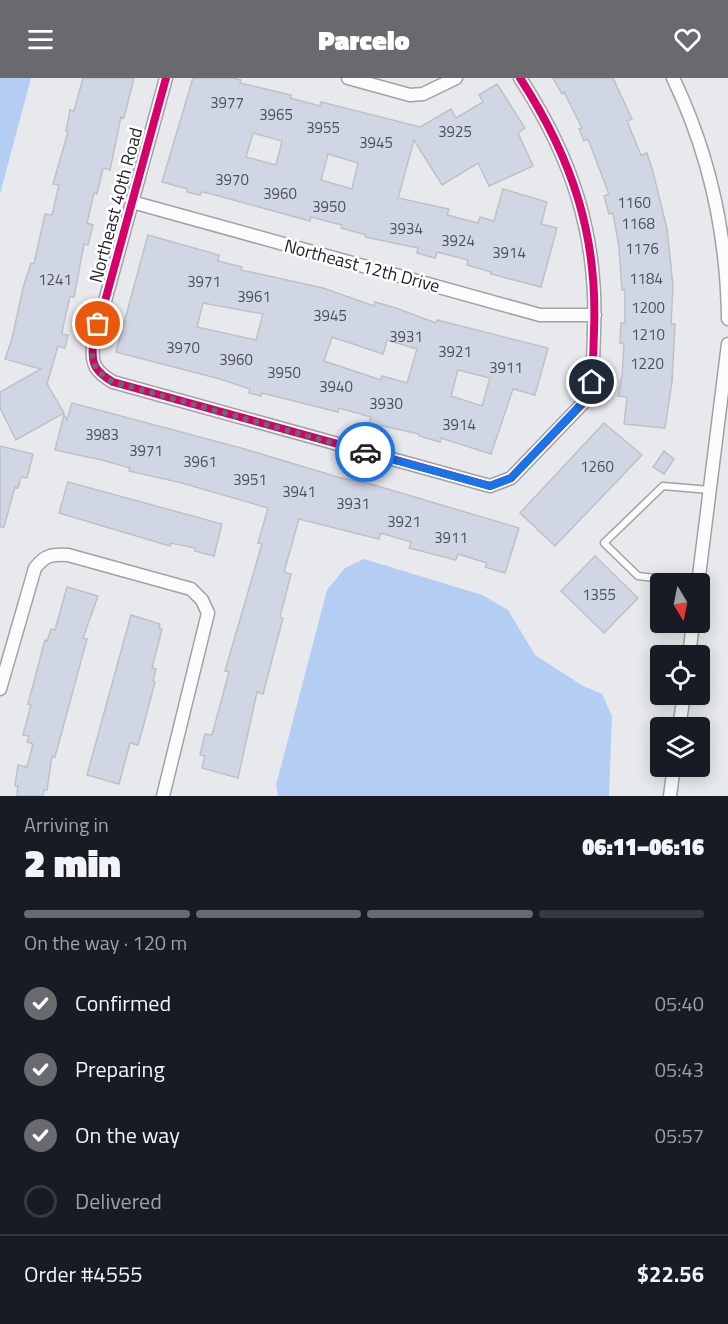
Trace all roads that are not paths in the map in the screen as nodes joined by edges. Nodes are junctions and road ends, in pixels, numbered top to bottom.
1 (166, 78) edge
2 (348, 78) edge
3 (456, 78) edge
4 (520, 78) edge
5 (673, 78) edge
6 (132, 202) junction
7 (595, 315) junction
8 (728, 319) edge
9 (728, 344) edge
10 (727, 364) edge
11 (726, 385) edge
12 (711, 490) junction
13 (699, 573) edge
14 (650, 577) edge
15 (0, 689) edge
16 (673, 777) edge
17 (163, 796) edge
18 (670, 796) edge

1 - 6 street, Northeast 40th Road
2 - 3 street
4 - 7 street
5 - 8 street
6 - 7 street, Northeast 12th Drive
6 - 7 street, Northeast 40th Road
9 - 10 street
10 - 11 street
11 - 12 street
12 - 13 street
12 - 14 lane
15 - 17 street
16 - 18 street

